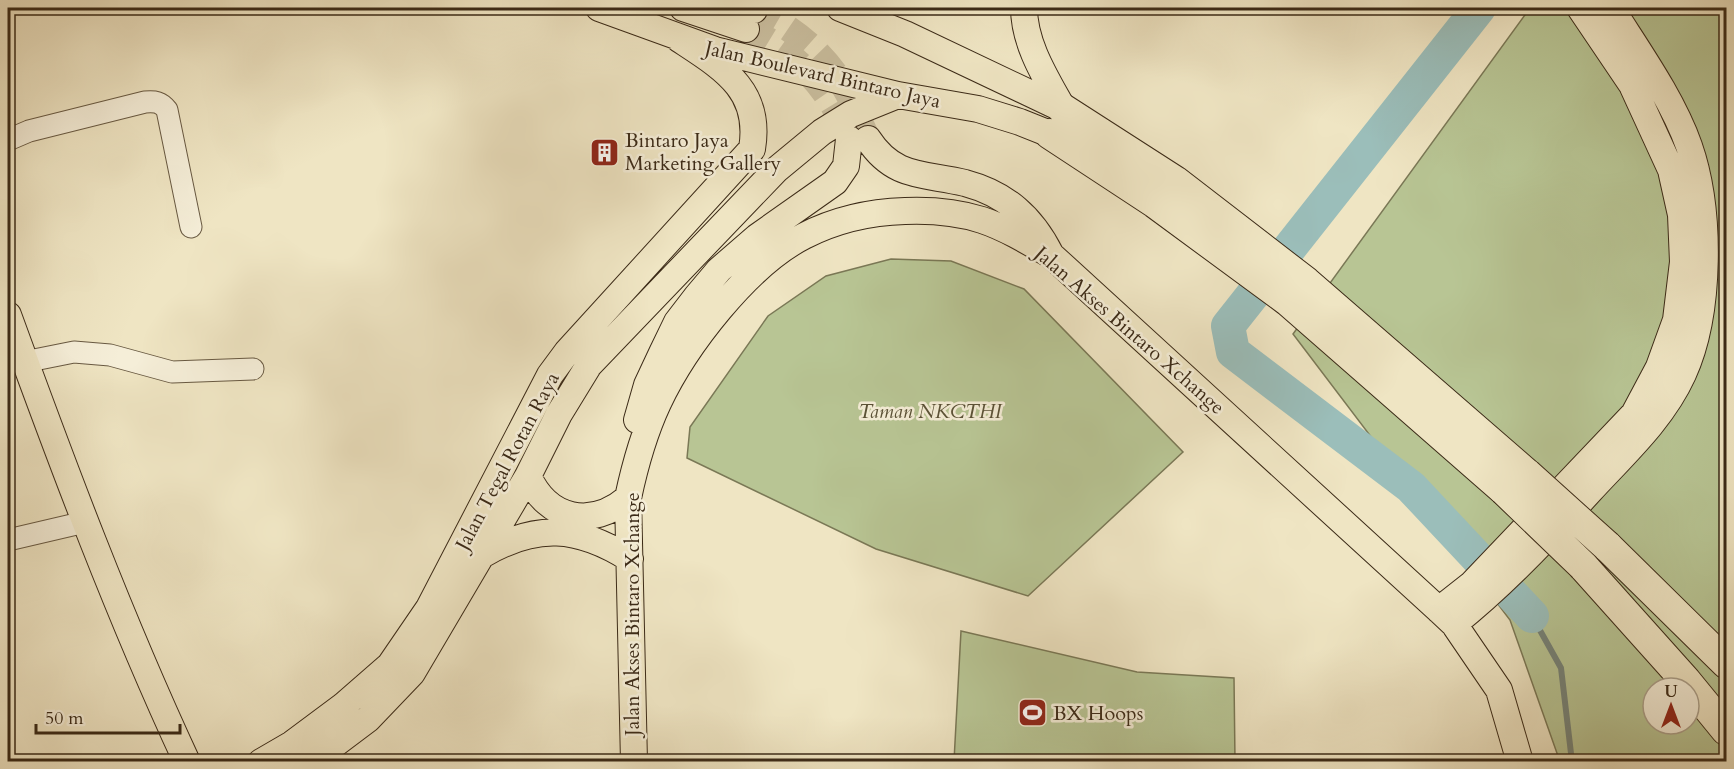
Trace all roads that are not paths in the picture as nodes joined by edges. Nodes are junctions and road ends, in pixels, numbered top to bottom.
1 (598, 8) edge
2 (683, 8) edge
3 (840, 8) edge
4 (1024, 8) edge
5 (1580, 8) edge
6 (1611, 8) edge
7 (749, 16) tunnel mouth
8 (679, 39) junction
9 (898, 95) junction
10 (1056, 122) junction
11 (8, 131) edge
12 (29, 131) junction
13 (8, 140) edge
14 (752, 149) junction
15 (776, 170) junction
16 (190, 226) dead end
17 (1051, 255) junction
18 (8, 315) edge
19 (24, 362) junction
20 (253, 369) dead end
21 (636, 459) junction
22 (528, 476) junction
23 (1516, 482) junction
24 (628, 498) junction
25 (85, 522) junction
26 (8, 540) edge
27 (473, 549) junction
28 (1516, 553) junction
29 (630, 559) junction
30 (1447, 617) junction
31 (1726, 663) edge
32 (1726, 730) edge
33 (187, 762) edge
34 (261, 762) edge
35 (310, 762) edge
36 (634, 762) edge
37 (1520, 762) edge

1 - 8 main road, Jalan Boulevard Bintaro Jaya
2 - 7 main road
3 - 10 main road
4 - 10 main road
5 - 28 main road
6 - 28 main road
8 - 9 main road, Jalan Boulevard Bintaro Jaya
8 - 14 main road
9 - 10 main road, Jalan Boulevard Bintaro Jaya
9 - 15 main road, Jalan Tegal Rotan Raya
10 - 23 highway
11 - 12 street
12 - 13 street
12 - 16 street
14 - 15 main road
14 - 27 main road, Jalan Tegal Rotan Raya
15 - 22 main road, Jalan Tegal Rotan Raya
17 - 21 main road, Jalan Akses Bintaro Xchange
17 - 21 main road
17 - 30 main road, Jalan Akses Bintaro Xchange
18 - 19 main road
19 - 20 street
19 - 25 main road
21 - 24 main road, Jalan Akses Bintaro Xchange
22 - 24 main road
22 - 27 main road, Jalan Tegal Rotan Raya
23 - 31 highway, bridge
23 - 32 highway, bridge
24 - 29 main road, Jalan Akses Bintaro Xchange
25 - 26 street
25 - 33 main road
27 - 29 main road
27 - 34 main road, Jalan Tegal Rotan Raya
27 - 35 main road, Jalan Tegal Rotan Raya
28 - 30 main road
29 - 36 main road, Jalan Akses Bintaro Xchange
30 - 37 main road, Jalan Akses Bintaro Xchange

